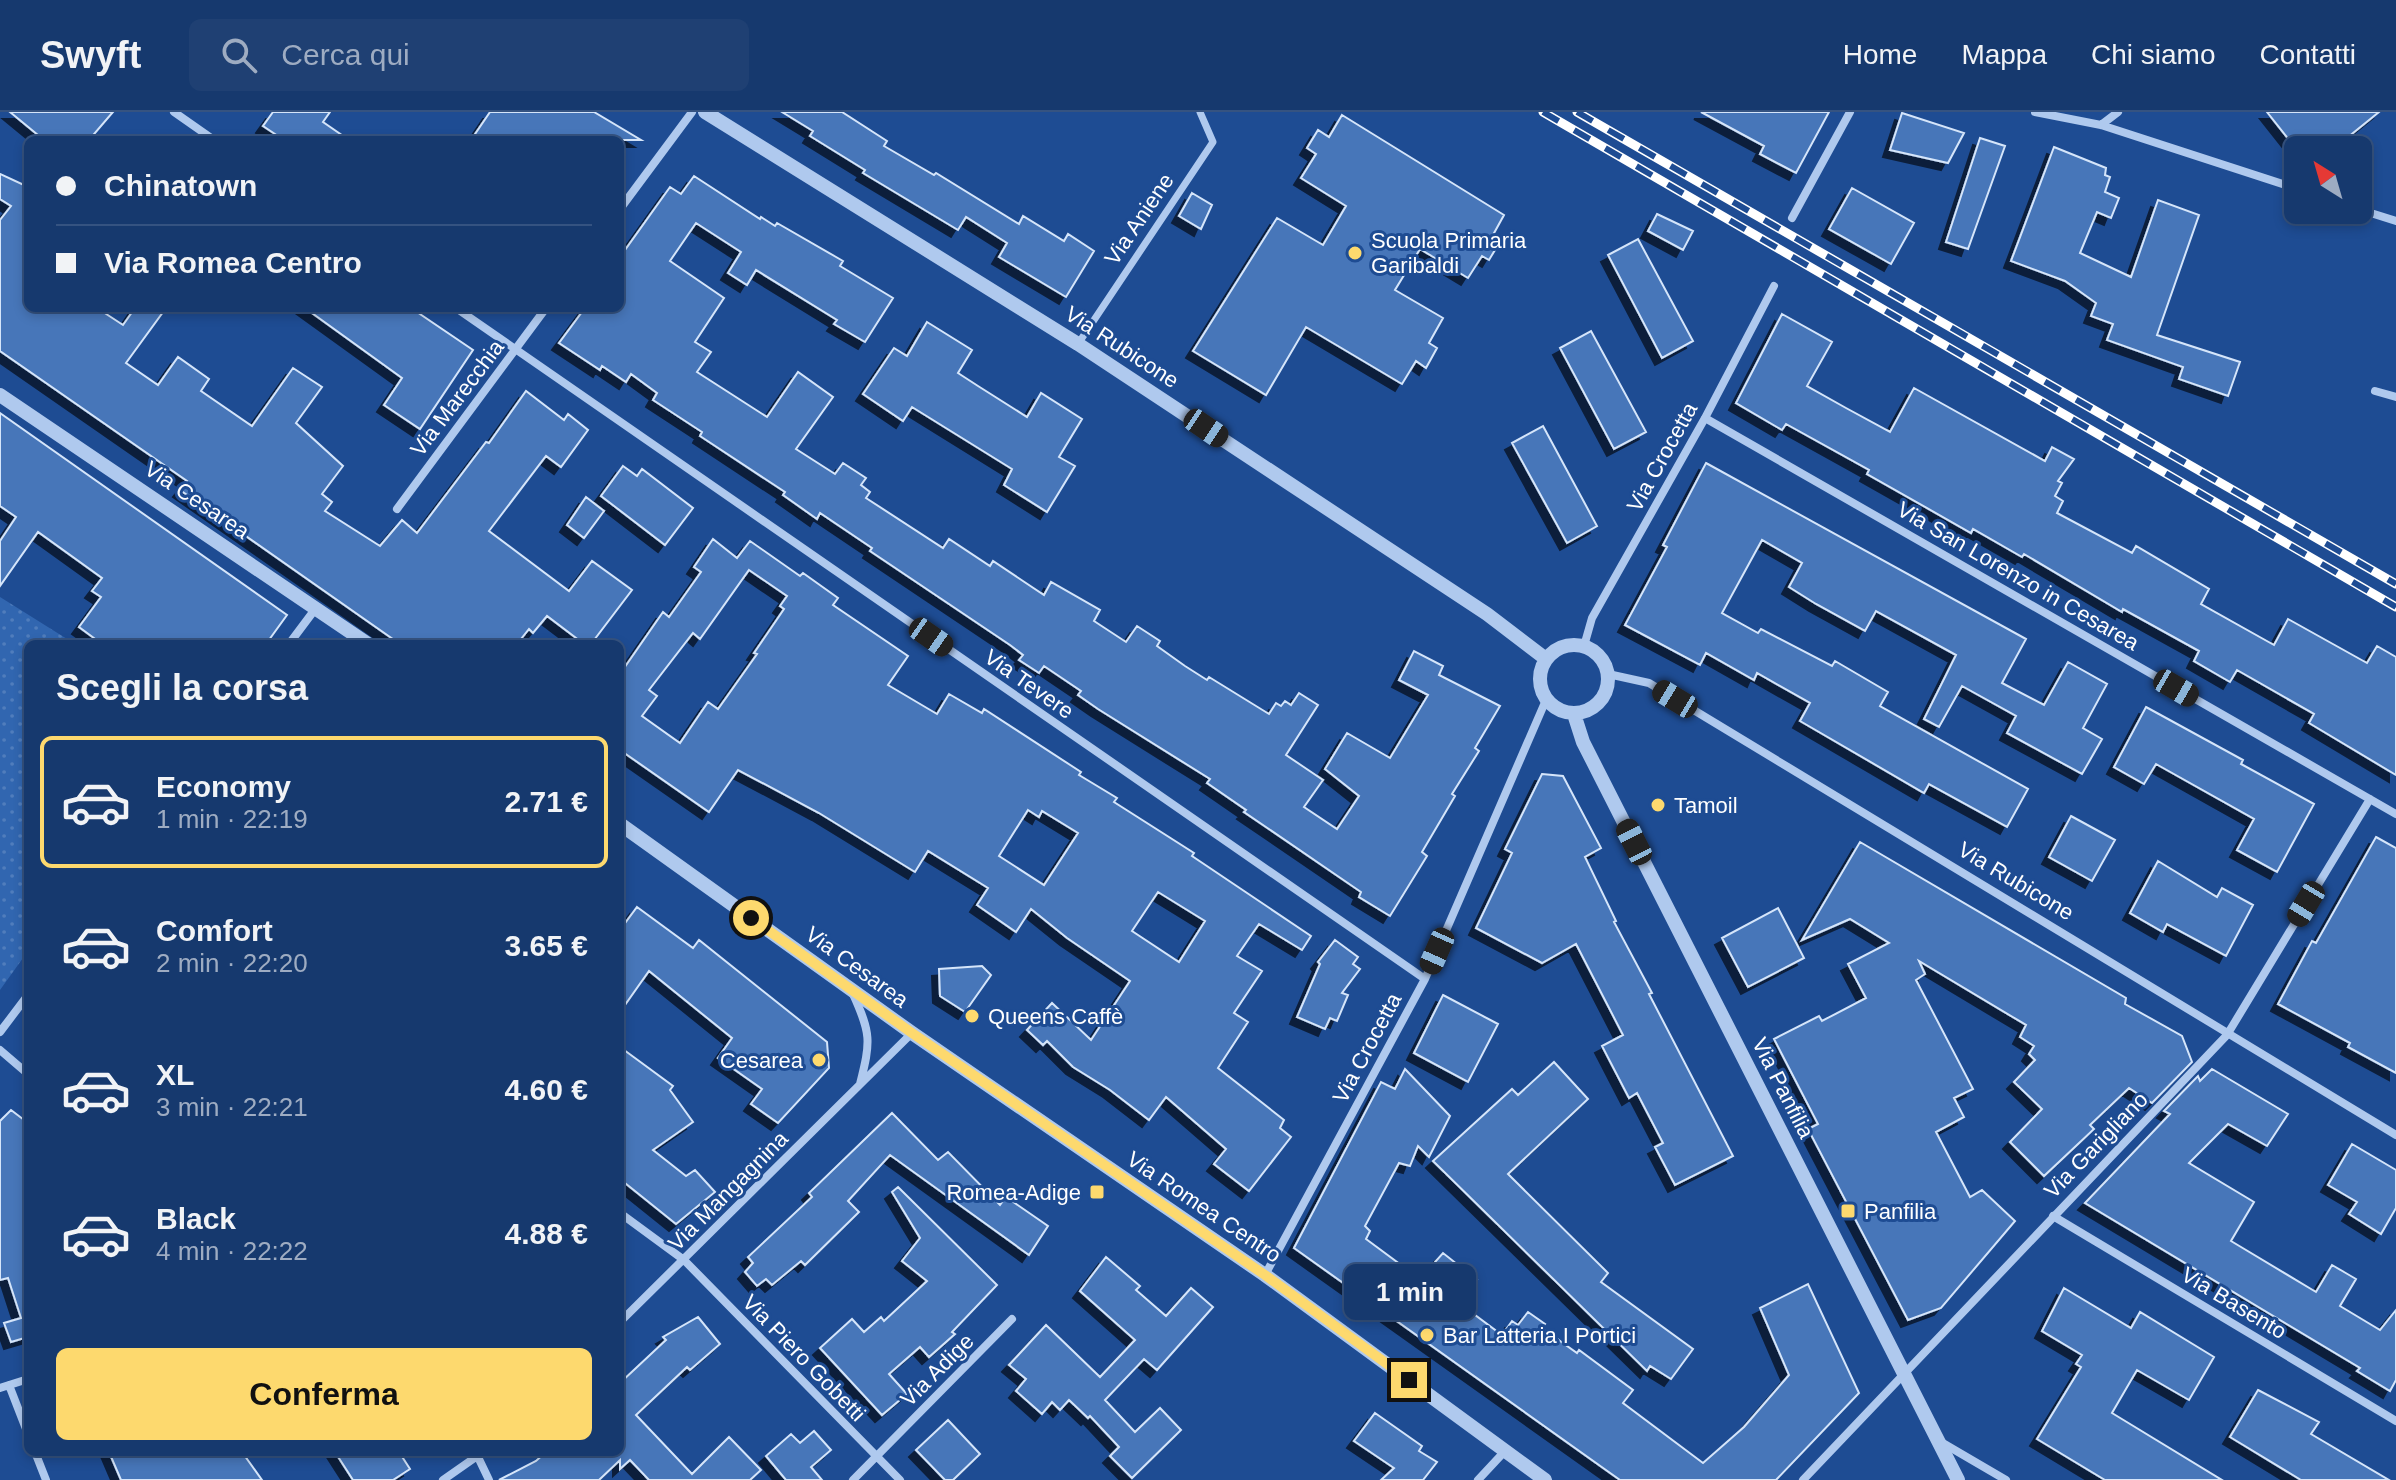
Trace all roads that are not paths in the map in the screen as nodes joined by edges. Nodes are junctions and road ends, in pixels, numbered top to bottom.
1 (174, 112) edge
2 (692, 112) edge
3 (705, 112) edge
4 (1200, 112) edge
5 (1850, 112) edge
6 (2035, 112) edge
7 (2118, 112) edge
8 (2101, 125) junction
9 (208, 136) edge
10 (2284, 184) edge
11 (624, 204) edge
12 (2372, 213) edge
13 (1792, 218) dead end
14 (2396, 221) edge
15 (1774, 286) dead end
16 (462, 312) edge
17 (543, 312) edge
18 (1078, 344) junction
19 (515, 349) junction
20 (2375, 391) dead end
21 (0, 395) edge
22 (2396, 397) edge
23 (1705, 418) junction
24 (397, 509) dead end
25 (316, 607) junction
26 (292, 640) edge
27 (362, 640) edge
28 (1584, 646) junction
29 (1546, 659) junction
30 (1608, 674) junction
31 (1546, 700) junction
32 (1574, 714) junction
33 (2370, 799) junction
34 (2396, 814) edge
35 (624, 827) edge
36 (1425, 979) junction
37 (851, 989) junction
38 (24, 1000) edge
39 (0, 1032) edge
40 (912, 1033) junction
41 (2227, 1035) junction
42 (0, 1050) edge
43 (24, 1071) edge
44 (860, 1084) junction
45 (2396, 1135) edge
46 (624, 1216) edge
47 (2053, 1216) junction
48 (684, 1260) junction
49 (1265, 1275) junction
50 (624, 1318) edge
51 (1012, 1319) dead end
52 (1902, 1373) junction
53 (24, 1380) edge
54 (4, 1387) edge
55 (2396, 1421) edge
56 (24, 1426) edge
57 (1937, 1440) junction
58 (1505, 1451) junction
59 (37, 1456) edge
60 (475, 1456) edge
61 (479, 1456) edge
62 (875, 1458) junction
63 (46, 1480) edge
64 (443, 1480) edge
65 (489, 1480) edge
66 (853, 1480) edge
67 (900, 1480) edge
68 (1478, 1480) edge
69 (1545, 1480) edge
70 (1803, 1480) edge
71 (1958, 1480) edge
72 (2006, 1480) edge

1 - 9 street
2 - 11 street
3 - 18 street, Via Rubicone
4 - 18 street, Via Aniene
5 - 13 street
6 - 8 street
7 - 8 street
8 - 10 street
12 - 14 street
15 - 23 street, Via Crocetta
16 - 19 street, Via Tevere
17 - 19 street, Via Marecchia
18 - 29 street, Via Rubicone
19 - 24 street, Via Marecchia
19 - 36 street, Via Tevere
20 - 22 street
21 - 25 street, Via Cesarea
23 - 28 street, Via Crocetta
23 - 33 street, Via San Lorenzo in Cesarea
25 - 26 street
25 - 27 street, Via Cesarea
28 - 29 street
28 - 30 street
29 - 31 street
30 - 32 street
30 - 41 street, Via Rubicone
31 - 32 street
31 - 36 street, Via Crocetta
32 - 52 street, Via Panfilia
33 - 34 street, Via San Lorenzo in Cesarea
33 - 41 street, Via Garigliano
35 - 37 street, Via Cesarea
36 - 49 street, Via Crocetta
37 - 40 street, Via Cesarea
37 - 44 street
38 - 39 street
40 - 44 street, Via Mangagnina
40 - 49 street, Via Romea Centro
41 - 45 street, Via Rubicone
41 - 47 street, Via Garigliano
42 - 43 street
44 - 48 street, Via Mangagnina
46 - 48 street, Via Piero Gobetti
47 - 52 street, Via Garigliano
47 - 55 street, Via Basento
48 - 50 street, Via Mangagnina
48 - 62 street, Via Piero Gobetti
49 - 58 street, Via Romea Centro
51 - 62 street, Via Adige
52 - 57 street, Via Panfilia
52 - 70 street, Via Garigliano
53 - 54 street
54 - 56 street
57 - 71 street, Via Panfilia
57 - 72 street
58 - 68 street
58 - 69 street, Via Romea Centro
59 - 63 street
60 - 64 street
61 - 65 street
62 - 66 street, Via Adige
62 - 67 street, Via Piero Gobetti

